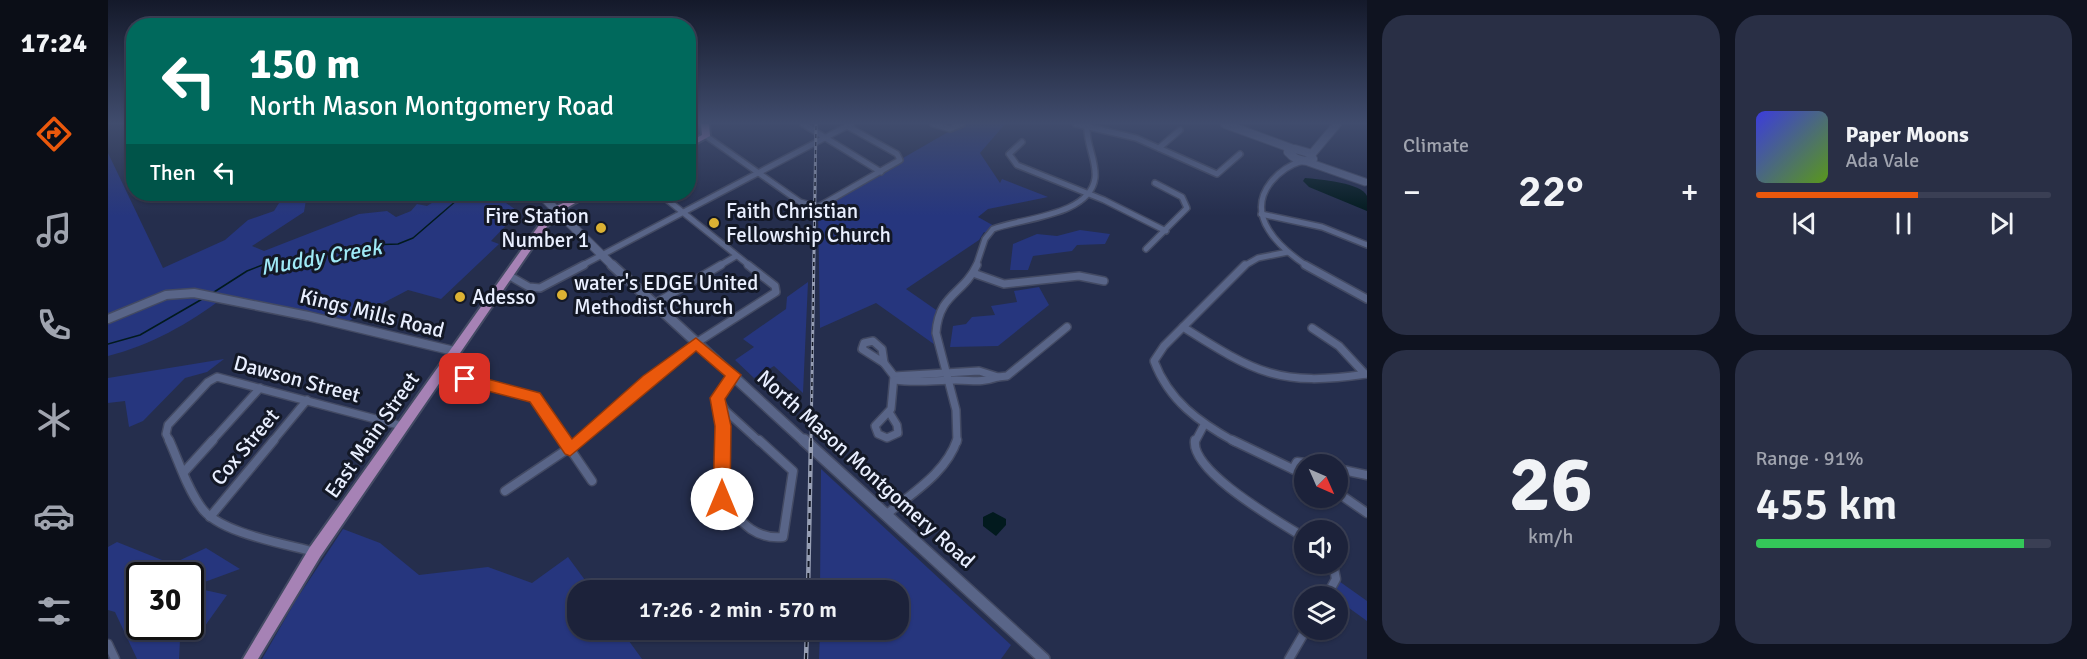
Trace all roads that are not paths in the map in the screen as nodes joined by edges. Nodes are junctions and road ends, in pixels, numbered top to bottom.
1 (731, 155) edge
2 (792, 155) edge
3 (854, 155) edge
4 (897, 155) edge
5 (1010, 155) edge
6 (1088, 155) edge
7 (1174, 155) edge
8 (1239, 155) edge
9 (1292, 155) edge
10 (1299, 155) edge
11 (1310, 155) edge
12 (1308, 159) junction
13 (1289, 165) junction
14 (881, 172) junction
15 (758, 173) junction
16 (1366, 182) edge
17 (1155, 183) dead end
18 (1090, 194) junction
19 (548, 201) edge
20 (573, 201) edge
21 (668, 201) edge
22 (558, 209) junction
23 (683, 213) junction
24 (1261, 214) junction
25 (545, 223) junction
26 (572, 223) junction
27 (1166, 231) junction
28 (1367, 245) edge
29 (1146, 249) dead end
30 (1288, 252) junction
31 (603, 255) junction
32 (736, 256) junction
33 (973, 273) junction
34 (508, 275) junction
35 (1104, 281) dead end
36 (777, 290) joint
37 (1367, 299) edge
38 (654, 304) junction
39 (108, 319) edge
40 (1067, 327) dead end
41 (1183, 327) junction
42 (1312, 328) dead end
43 (696, 343) junction
44 (454, 351) junction
45 (884, 363) dead end
46 (439, 372) junction
47 (1366, 374) edge
48 (734, 375) junction
49 (946, 377) junction
50 (998, 377) junction
51 (894, 378) junction
52 (260, 388) junction
53 (718, 398) junction
54 (307, 400) junction
55 (889, 412) dead end
56 (1204, 425) junction
57 (402, 426) junction
58 (570, 450) junction
59 (1293, 469) edge
60 (1348, 471) edge
61 (184, 472) junction
62 (1367, 475) edge
63 (592, 481) dead end
64 (505, 491) dead end
65 (1348, 500) edge
66 (1367, 513) edge
67 (887, 514) junction
68 (210, 517) junction
69 (1294, 530) edge
70 (315, 552) junction
71 (1300, 640) edge
72 (108, 644) edge
73 (115, 659) edge
74 (250, 659) edge
75 (1044, 659) edge
76 (1289, 659) edge

1 - 15 street
2 - 15 street
3 - 14 street
4 - 14 street
5 - 18 street
6 - 18 street
7 - 8 street
9 - 13 street
10 - 12 main road
11 - 12 main road
12 - 13 street
12 - 16 street
13 - 24 street
14 - 15 street
15 - 23 street
17 - 27 street
18 - 27 street
18 - 33 street
19 - 22 main road, North Mason Montgomery Road
20 - 22 main road, East Main Street
21 - 23 street
22 - 25 main road, East Main Street
22 - 26 main road, North Mason Montgomery Road
23 - 31 street
23 - 32 street
24 - 28 street
24 - 30 street
25 - 26 main road
25 - 34 main road, East Main Street
26 - 31 main road, North Mason Montgomery Road
27 - 29 street
30 - 37 street
30 - 41 street
31 - 34 street
31 - 38 main road, North Mason Montgomery Road
32 - 36 street
32 - 38 street
33 - 35 street
33 - 49 street
34 - 44 main road, East Main Street
36 - 43 street
38 - 43 main road, North Mason Montgomery Road
39 - 44 street, Kings Mills Road
40 - 50 street
41 - 47 street
41 - 56 street
42 - 47 street
43 - 48 main road, North Mason Montgomery Road
43 - 58 street
44 - 46 main road, East Main Street
45 - 51 street
46 - 57 main road, East Main Street
46 - 58 street
48 - 53 street
48 - 67 main road, North Mason Montgomery Road
49 - 50 street
49 - 50 street
49 - 51 street
49 - 67 street
51 - 55 street
52 - 54 street, Dawson Street
52 - 61 street
52 - 61 street, Dawson Street
53 - 53 street
54 - 57 street, Dawson Street
54 - 68 street, Cox Street
56 - 59 street
56 - 69 street
57 - 70 main road, East Main Street
58 - 63 street
58 - 64 street
60 - 62 street
61 - 68 street
65 - 66 street
67 - 75 main road, North Mason Montgomery Road
68 - 70 street
70 - 74 main road, East Main Street
71 - 76 street
72 - 73 street

